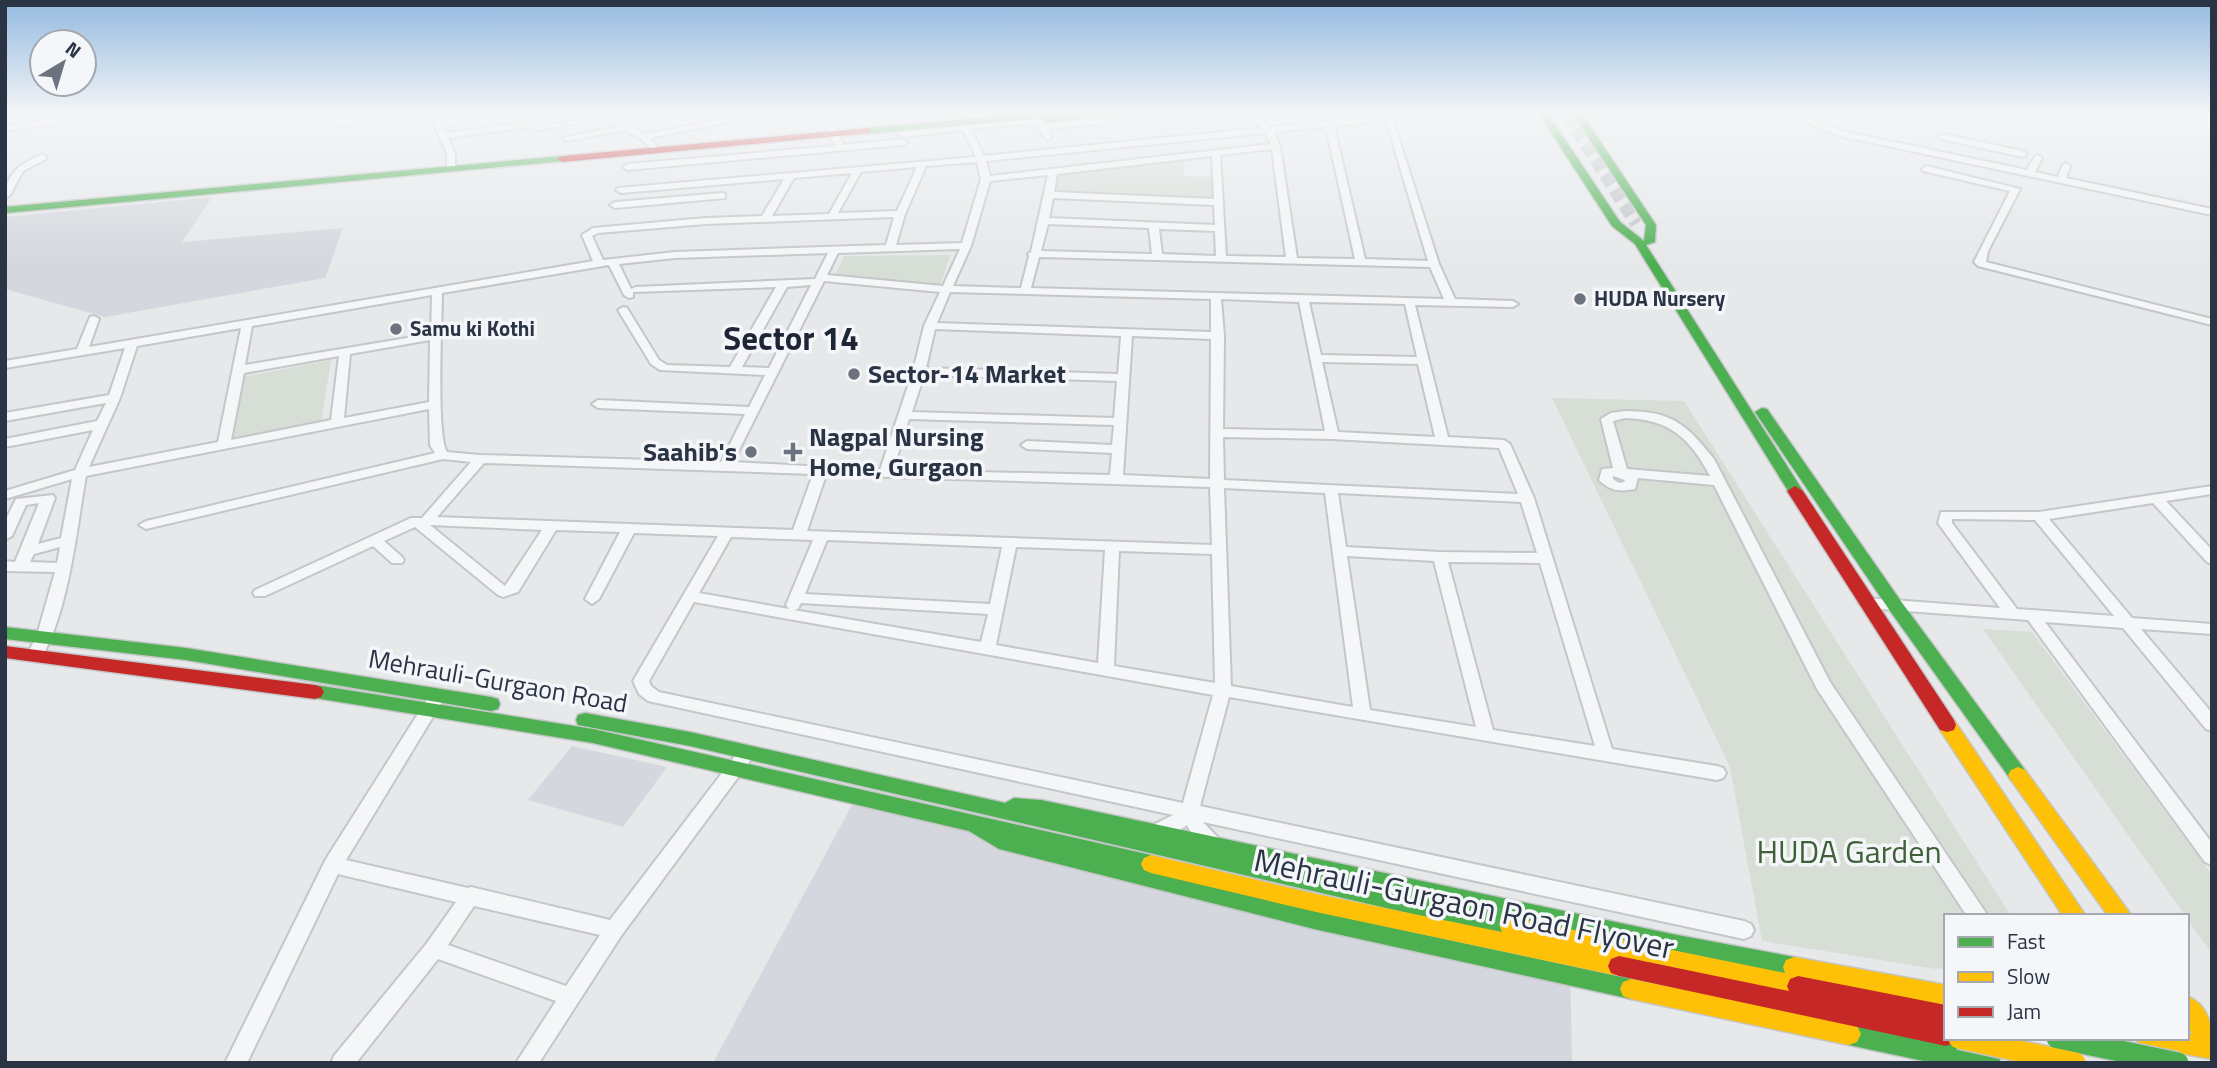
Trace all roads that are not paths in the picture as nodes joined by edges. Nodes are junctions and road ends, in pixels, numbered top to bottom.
1 (30, 164) edge
2 (451, 164) edge
3 (484, 164) edge
4 (628, 164) edge
5 (923, 164) joint
6 (982, 164) edge
7 (1114, 164) edge
8 (1217, 164) edge
9 (1278, 164) edge
10 (1338, 164) edge
11 (1403, 164) edge
12 (1576, 164) edge
13 (1610, 164) edge
14 (1986, 164) edge
15 (2035, 164) edge
16 (2066, 166) dead end
17 (451, 167) junction
18 (1926, 169) dead end
19 (859, 170) junction
20 (1053, 171) junction
21 (2030, 173) junction
22 (791, 175) junction
23 (986, 178) junction
24 (732, 180) junction
25 (2061, 180) junction
26 (5, 195) edge
27 (1050, 195) junction
28 (1220, 202) junction
29 (615, 205) dead end
30 (5, 208) edge
31 (714, 209) junction
32 (2212, 212) edge
33 (900, 214) junction
34 (832, 216) junction
35 (765, 219) junction
36 (1044, 221) junction
37 (1632, 224) tunnel mouth
38 (1154, 226) junction
39 (1219, 228) junction
40 (1644, 242) junction
41 (891, 246) junction
42 (966, 246) junction
43 (835, 248) junction
44 (1033, 254) junction
45 (1157, 258) junction
46 (1221, 260) junction
47 (1292, 261) junction
48 (613, 262) junction
49 (1361, 262) junction
50 (599, 263) junction
51 (1434, 264) junction
52 (819, 280) junction
53 (783, 284) junction
54 (946, 289) junction
55 (438, 290) junction
56 (1025, 291) junction
57 (1216, 296) junction
58 (1303, 297) junction
59 (1409, 300) junction
60 (1450, 301) junction
61 (1513, 304) dead end
62 (623, 310) dead end
63 (94, 319) dead end
64 (2212, 322) edge
65 (247, 323) junction
66 (930, 326) junction
67 (1127, 334) junction
68 (436, 335) junction
69 (1218, 336) junction
70 (132, 343) junction
71 (345, 351) junction
72 (82, 352) junction
73 (1317, 358) junction
74 (1423, 361) junction
75 (5, 365) edge
76 (238, 370) junction
77 (734, 371) junction
78 (772, 372) junction
79 (919, 372) junction
80 (1122, 378) junction
81 (114, 398) junction
82 (435, 404) junction
83 (598, 404) dead end
84 (753, 411) junction
85 (904, 415) junction
86 (5, 417) edge
87 (1121, 422) junction
88 (337, 423) junction
89 (103, 424) junction
90 (1217, 433) junction
91 (1332, 435) junction
92 (1442, 440) junction
93 (5, 443) edge
94 (224, 445) junction
95 (1027, 445) dead end
96 (1118, 449) junction
97 (443, 454) junction
98 (480, 458) junction
99 (725, 466) junction
100 (821, 471) junction
101 (80, 473) junction
102 (885, 474) junction
103 (1116, 479) junction
104 (1719, 481) junction
105 (1217, 484) junction
106 (35, 485) junction
107 (1331, 489) junction
108 (2212, 490) edge
109 (5, 495) edge
110 (1527, 498) junction
111 (29, 499) junction
112 (2158, 500) junction
113 (2039, 516) junction
114 (424, 523) junction
115 (146, 525) dead end
116 (551, 526) junction
117 (629, 529) junction
118 (727, 532) junction
119 (798, 535) junction
120 (5, 536) edge
121 (822, 536) junction
122 (374, 540) junction
123 (67, 541) junction
124 (2195, 541) junction
125 (1010, 542) junction
126 (2212, 542) edge
127 (1112, 546) junction
128 (1219, 550) junction
129 (1341, 551) junction
130 (1440, 557) junction
131 (5, 558) edge
132 (1544, 558) junction
133 (2212, 559) edge
134 (20, 560) edge
135 (397, 560) dead end
136 (63, 568) junction
137 (260, 593) dead end
138 (692, 597) junction
139 (796, 598) junction
140 (592, 599) dead end
141 (1866, 603) junction
142 (1894, 604) junction
143 (996, 609) junction
144 (789, 614) junction
145 (2012, 614) junction
146 (2033, 616) junction
147 (2130, 624) junction
148 (2212, 629) edge
149 (5, 632) edge
150 (45, 635) junction
151 (988, 648) junction
152 (5, 652) edge
153 (35, 655) junction
154 (1106, 668) junction
155 (1223, 689) junction
156 (433, 703) junction
157 (1362, 715) junction
158 (2212, 724) edge
159 (1486, 735) junction
160 (1605, 753) junction
161 (742, 759) junction
162 (1717, 773) dead end
163 (1189, 813) junction
164 (975, 814) junction
165 (1151, 831) junction
166 (1217, 845) junction
167 (2212, 857) edge
168 (333, 865) junction
169 (471, 895) junction
170 (1977, 914) edge
171 (2074, 914) edge
172 (2120, 914) edge
173 (614, 930) junction
174 (1744, 930) dead end
175 (433, 950) junction
176 (1941, 994) edge
177 (572, 997) junction
178 (2189, 1010) edge
179 (1944, 1016) edge
180 (1944, 1035) edge
181 (1968, 1040) edge
182 (2034, 1040) edge
183 (2067, 1040) edge
184 (2149, 1040) edge
185 (2161, 1040) edge
186 (2212, 1041) edge
187 (2212, 1048) edge
188 (236, 1063) edge
189 (342, 1063) edge
190 (527, 1063) edge
191 (1989, 1063) edge
192 (2042, 1063) edge
193 (2075, 1063) edge
194 (2160, 1063) edge
195 (2178, 1063) edge

1 - 26 street
2 - 17 street
3 - 17 main road
4 - 24 street
5 - 19 street
5 - 33 street
6 - 23 street
7 - 20 street
8 - 28 street
9 - 47 street
10 - 49 street
11 - 51 street
12 - 40 main road
13 - 40 main road
14 - 21 street
15 - 21 street
16 - 25 street
17 - 30 main road
18 - 64 street
19 - 22 street
19 - 34 street
20 - 23 street
20 - 27 street
21 - 25 street
22 - 24 street
22 - 35 street
23 - 42 street
24 - 31 street
25 - 32 street
27 - 28 street
27 - 36 street
28 - 39 street
29 - 31 street
31 - 35 street
31 - 50 street
33 - 34 street
33 - 41 street
34 - 35 street
36 - 38 street
36 - 44 street
37 - 40 main road
38 - 39 street
38 - 45 street
39 - 46 street
40 - 141 main road
40 - 142 main road
41 - 42 street
41 - 43 street
42 - 54 street
43 - 48 street
43 - 52 street
44 - 45 street
44 - 56 street
45 - 46 street
46 - 47 street
47 - 49 street
48 - 50 street
48 - 53 street
49 - 51 street
50 - 55 street
51 - 60 street
52 - 53 street
52 - 54 street
52 - 78 street
53 - 77 street
54 - 56 street
54 - 66 street
55 - 65 street
55 - 68 street
56 - 57 street
57 - 58 street
57 - 69 street
58 - 59 street
58 - 73 street
59 - 60 street
59 - 74 street
60 - 61 street
62 - 77 street
63 - 72 street
65 - 70 street
65 - 76 street
66 - 67 street
66 - 79 street
67 - 69 street
67 - 80 street
68 - 71 street
68 - 82 street
69 - 90 street
70 - 72 street
70 - 81 street
71 - 76 street
71 - 88 street
72 - 75 street
73 - 74 street
73 - 91 street
74 - 92 street
76 - 94 street
77 - 78 street
78 - 84 street
79 - 80 street
79 - 85 street
80 - 87 street
81 - 86 street
81 - 89 street
82 - 88 street
82 - 97 street
83 - 84 street
84 - 99 street
85 - 87 street
85 - 102 street
87 - 96 street
88 - 94 street
89 - 93 street
89 - 101 street
90 - 91 street
90 - 105 street
91 - 92 street
92 - 110 street
94 - 101 street
95 - 96 street
96 - 103 street
97 - 98 street
97 - 115 street
98 - 99 street
98 - 114 street
99 - 100 street
100 - 102 street
100 - 119 street
101 - 106 street
101 - 123 street
102 - 103 street
103 - 105 street
104 - 104 street
104 - 170 street
105 - 107 street
105 - 128 street
106 - 109 street
106 - 111 street
107 - 110 street
107 - 129 street
108 - 112 street
110 - 132 street
111 - 120 street
111 - 134 street
112 - 113 street
112 - 124 street
113 - 145 street
113 - 147 street
114 - 116 street
114 - 116 street
114 - 122 street
116 - 117 street
117 - 118 street
117 - 140 street
118 - 119 street
118 - 138 street
119 - 121 street
121 - 125 street
121 - 139 street
122 - 135 street
122 - 137 street
123 - 134 street
123 - 136 street
124 - 126 street
124 - 133 street
125 - 127 street
125 - 143 street
127 - 128 street
127 - 154 street
128 - 155 street
129 - 130 street
129 - 157 street
130 - 132 street
130 - 159 street
131 - 134 street
132 - 160 street
134 - 136 street
136 - 150 street
138 - 144 street
138 - 163 street
139 - 143 street
139 - 144 street
141 - 142 street
141 - 171 main road
142 - 145 street
142 - 172 main road
143 - 151 street
144 - 151 street
145 - 146 street
146 - 147 street
146 - 167 street
147 - 148 street
147 - 158 street
149 - 150 main road, Mehrauli-Gurgaon Road
150 - 153 street
150 - 156 main road, Mehrauli-Gurgaon Road
151 - 154 street
152 - 153 main road, Mehrauli-Gurgaon Road
153 - 156 main road, Mehrauli-Gurgaon Road
154 - 155 street
155 - 157 street
155 - 163 street
156 - 161 main road, Mehrauli-Gurgaon Road
156 - 168 street
157 - 159 street
159 - 160 street
160 - 162 street
161 - 164 main road, Mehrauli-Gurgaon Road
161 - 173 street
163 - 165 street
163 - 166 street
163 - 174 street
164 - 165 main road
164 - 179 main road, Mehrauli-Gurgaon Road Flyover
164 - 180 main road, Mehrauli-Gurgaon Road Flyover
164 - 191 main road
165 - 166 main road
166 - 176 main road
168 - 169 street
168 - 188 street
169 - 173 street
169 - 175 street
173 - 177 street
175 - 177 street
175 - 189 street
177 - 190 street
178 - 186 main road
181 - 193 main road, bridge
182 - 192 main road
183 - 195 main road, bridge
184 - 194 main road
185 - 187 main road

